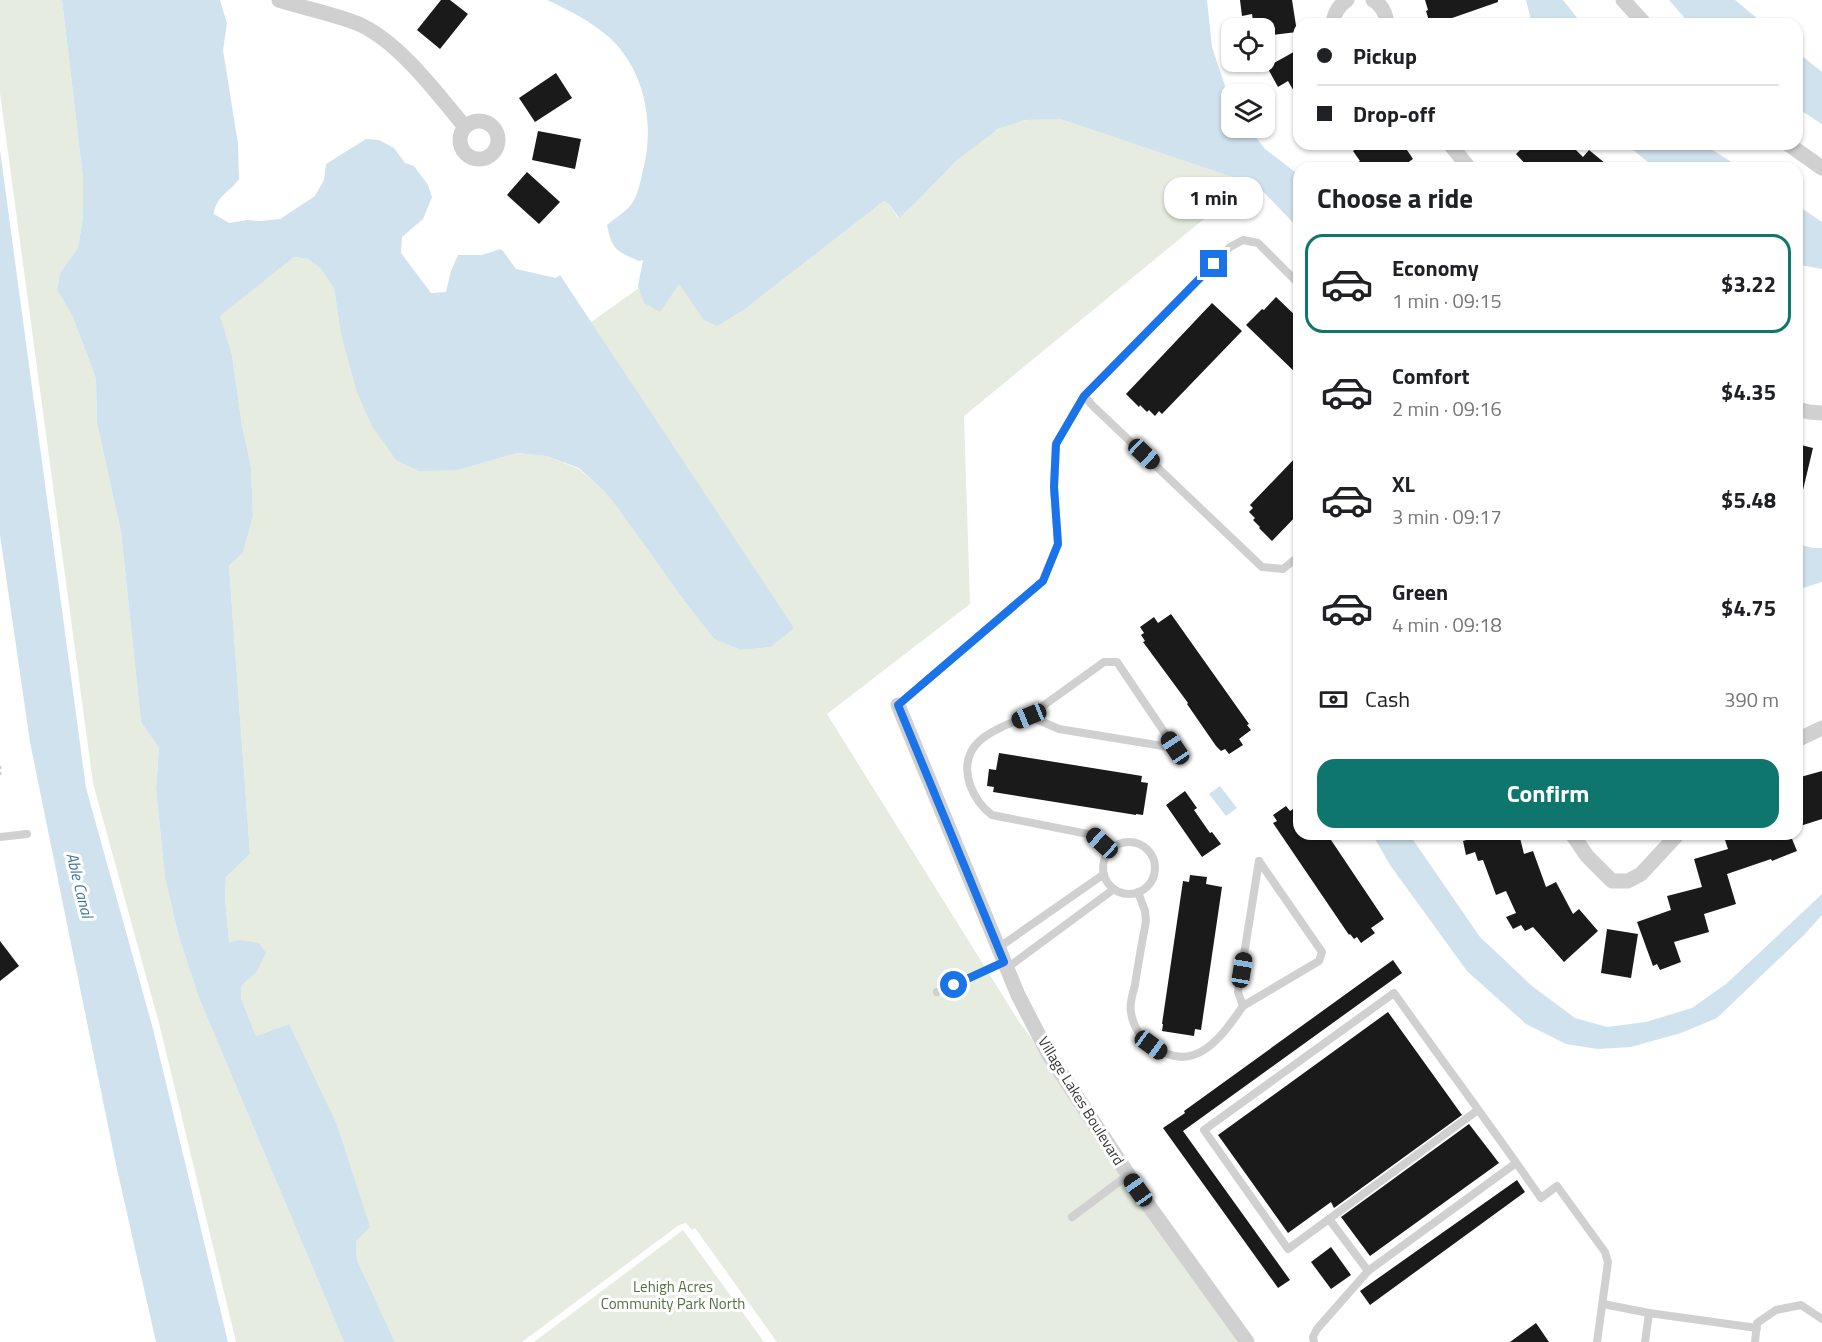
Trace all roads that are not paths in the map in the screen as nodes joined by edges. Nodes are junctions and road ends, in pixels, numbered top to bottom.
1 (279, 0) edge
2 (1347, 0) edge
3 (1373, 0) edge
4 (1623, 0) edge
5 (1334, 18) edge
6 (1387, 18) edge
7 (1640, 18) edge
8 (465, 127) dead end
9 (1455, 150) edge
10 (1796, 150) edge
11 (1464, 162) edge
12 (1822, 168) edge
13 (1293, 278) edge
14 (1084, 396) junction
15 (1803, 410) edge
16 (1822, 413) edge
17 (1293, 561) edge
18 (898, 705) joint
19 (1029, 716) junction
20 (1822, 728) edge
21 (1803, 737) edge
22 (27, 834) dead end
23 (0, 837) edge
24 (1576, 840) edge
25 (1672, 840) edge
26 (1110, 851) junction
27 (1104, 874) junction
28 (1114, 889) junction
29 (1138, 892) junction
30 (998, 948) junction
31 (1006, 965) junction
32 (937, 992) dead end
33 (1243, 1006) junction
34 (1478, 1110) junction
35 (1516, 1163) junction
36 (1128, 1175) junction
37 (1072, 1217) dead end
38 (1329, 1219) junction
39 (1368, 1272) junction
40 (1603, 1304) junction
41 (1649, 1312) junction
42 (1822, 1319) edge
43 (1756, 1328) junction
44 (1247, 1342) edge
45 (1314, 1342) edge
46 (1597, 1342) edge
47 (1645, 1342) edge
48 (1755, 1342) edge

1 - 8 street
2 - 5 street
3 - 6 street
4 - 7 street
9 - 11 street
10 - 12 street
13 - 14 lane
14 - 17 lane
14 - 18 lane
15 - 16 street
18 - 30 street, Village Lakes Boulevard
19 - 19 lane
19 - 26 lane
20 - 21 street
22 - 23 lane
24 - 25 street
26 - 27 lane
26 - 29 lane
27 - 28 lane
27 - 30 lane
28 - 29 lane
28 - 31 lane
29 - 33 lane
30 - 31 street, Village Lakes Boulevard
31 - 32 lane
31 - 36 street, Village Lakes Boulevard
33 - 33 lane
34 - 35 lane
34 - 38 lane
34 - 38 lane
35 - 39 lane
35 - 40 lane
36 - 37 lane
36 - 44 street, Village Lakes Boulevard
38 - 39 lane
39 - 45 lane
40 - 41 lane
40 - 46 lane
41 - 43 lane
41 - 47 lane
42 - 43 lane
43 - 48 lane

